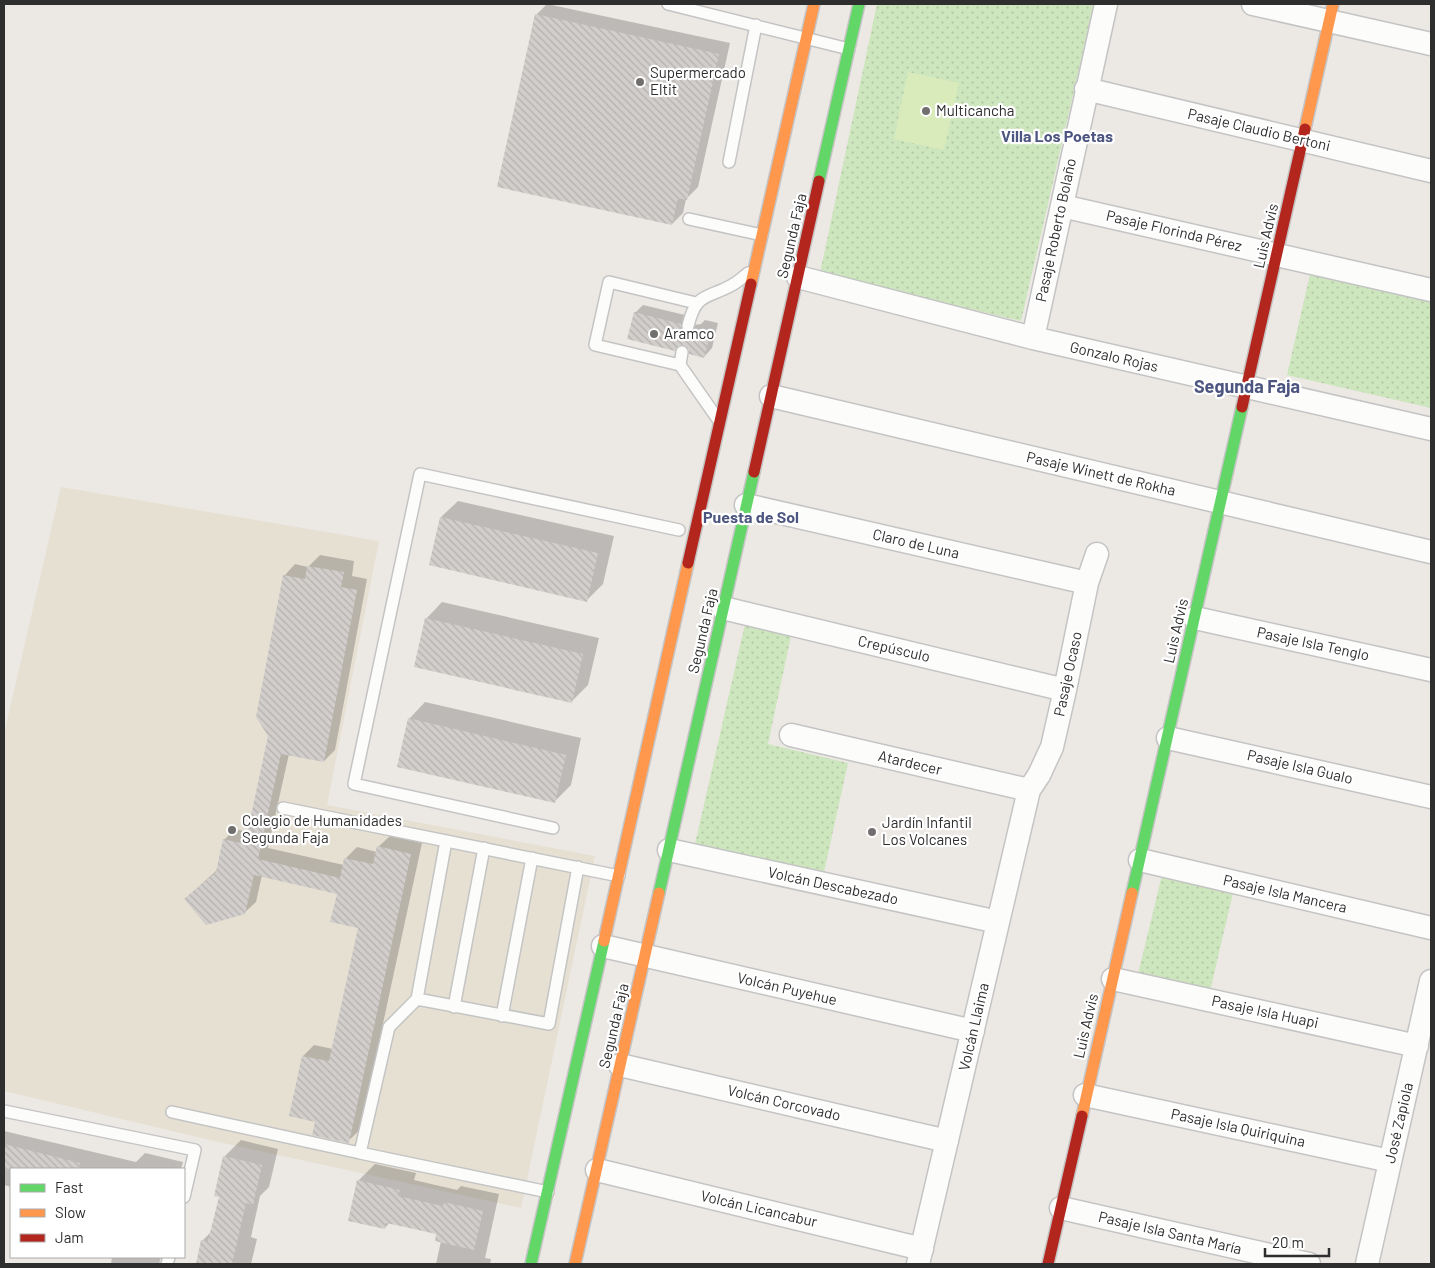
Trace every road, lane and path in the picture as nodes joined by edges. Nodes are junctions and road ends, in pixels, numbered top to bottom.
1 (668, 4) edge
2 (814, 4) edge
3 (859, 4) edge
4 (1106, 4) edge
5 (1254, 4) edge
6 (1331, 12) edge
7 (756, 25) junction
8 (807, 38) junction
9 (1431, 44) edge
10 (849, 49) junction
11 (1086, 89) junction
12 (1303, 140) junction
13 (729, 162) dead end
14 (1431, 170) edge
15 (1062, 206) junction
16 (689, 219) dead end
17 (762, 235) junction
18 (1277, 254) junction
19 (755, 267) junction
20 (798, 277) junction
21 (1431, 290) edge
22 (696, 302) junction
23 (688, 326) dead end
24 (1033, 338) junction
25 (682, 352) dead end
26 (680, 365) junction
27 (1247, 387) junction
28 (771, 396) junction
29 (720, 423) junction
30 (1431, 429) edge
31 (1221, 502) junction
32 (746, 505) junction
33 (679, 530) dead end
34 (1431, 552) edge
35 (1097, 554) dead end
36 (1087, 584) junction
37 (723, 608) junction
38 (1195, 618) junction
39 (1431, 670) edge
40 (1066, 690) junction
41 (790, 735) dead end
42 (1168, 738) junction
43 (1029, 790) junction
44 (1431, 797) edge
45 (283, 808) dead end
46 (553, 828) dead end
47 (446, 841) junction
48 (484, 848) junction
49 (669, 850) junction
50 (532, 858) junction
51 (1140, 860) junction
52 (578, 868) junction
53 (619, 876) junction
54 (998, 922) junction
55 (1431, 928) edge
56 (602, 946) junction
57 (645, 957) junction
58 (1113, 979) junction
59 (1431, 981) edge
60 (417, 999) junction
61 (454, 1006) junction
62 (502, 1016) junction
63 (973, 1031) junction
64 (1417, 1046) junction
65 (620, 1065) junction
66 (1085, 1095) junction
67 (4, 1111) edge
68 (172, 1112) dead end
69 (947, 1141) junction
70 (360, 1153) junction
71 (1390, 1161) junction
72 (597, 1170) junction
73 (548, 1192) junction
74 (185, 1193) edge
75 (1061, 1208) junction
76 (920, 1256) edge
77 (531, 1264) edge
78 (575, 1264) edge
79 (1048, 1264) edge
80 (1309, 1264) edge
81 (1367, 1264) edge

1 - 7 lane
2 - 8 main road, Segunda Faja
3 - 10 main road, Segunda Faja
4 - 11 street, Pasaje Roberto Bolaño
5 - 6 street
6 - 9 street
6 - 12 main road, Luis Advis
7 - 8 lane
7 - 13 lane
8 - 10 lane
8 - 17 main road, Segunda Faja
10 - 20 main road, Segunda Faja
11 - 12 street, Pasaje Claudio Bertoni
11 - 15 street, Pasaje Roberto Bolaño
12 - 14 street, Pasaje Claudio Bertoni
12 - 18 main road, Luis Advis
15 - 18 street, Pasaje Florinda Pérez
15 - 24 street, Pasaje Roberto Bolaño
16 - 17 lane
17 - 19 main road, Segunda Faja
18 - 21 street, Pasaje Florinda Pérez
18 - 27 main road, Luis Advis
19 - 22 lane
19 - 29 main road, Segunda Faja
20 - 24 street, Gonzalo Rojas
20 - 28 main road, Segunda Faja
22 - 23 lane
22 - 26 lane
24 - 27 street, Gonzalo Rojas
25 - 26 lane
26 - 29 lane
27 - 30 street, Gonzalo Rojas
27 - 31 main road, Luis Advis
28 - 31 street, Pasaje Winett de Rokha
28 - 32 main road, Segunda Faja
29 - 53 main road, Segunda Faja
31 - 34 street, Pasaje Winett de Rokha
31 - 38 main road, Luis Advis
32 - 36 street, Claro de Luna
32 - 37 main road, Segunda Faja
33 - 46 lane
35 - 36 street, Pasaje Ocaso
36 - 40 street, Pasaje Ocaso
37 - 40 street, Crepúsculo
37 - 49 main road, Segunda Faja
38 - 39 street, Pasaje Isla Tenglo
38 - 42 main road, Luis Advis
40 - 43 street, Pasaje Ocaso
41 - 43 street, Atardecer
42 - 44 street, Pasaje Isla Gualo
42 - 51 main road, Luis Advis
43 - 54 street, Volcán Llaima
45 - 47 lane
47 - 48 lane
47 - 60 lane
48 - 50 lane
48 - 61 lane
49 - 54 street, Volcán Descabezado
49 - 57 main road, Segunda Faja
50 - 52 lane
50 - 62 lane
51 - 55 street, Pasaje Isla Mancera
51 - 58 main road, Luis Advis
52 - 53 lane
52 - 62 lane
53 - 56 main road, Segunda Faja
54 - 63 street, Volcán Llaima
56 - 57 street, Volcán Puyehue
56 - 73 main road, Segunda Faja
57 - 63 street, Volcán Puyehue
57 - 65 main road, Segunda Faja
58 - 64 street, Pasaje Isla Huapi
58 - 66 main road, Luis Advis
59 - 64 street, José Zapiola
60 - 61 lane
60 - 70 lane
61 - 62 lane
63 - 69 street, Volcán Llaima
64 - 71 street, José Zapiola
65 - 69 street, Volcán Corcovado
65 - 72 main road, Segunda Faja
66 - 71 street, Pasaje Isla Quiriquina
66 - 75 main road, Luis Advis
67 - 74 lane
68 - 70 lane
69 - 76 street, Volcán Llaima
70 - 73 lane
71 - 81 street, José Zapiola
72 - 76 street, Volcán Licancabur
72 - 78 main road, Segunda Faja
73 - 77 main road, Segunda Faja
75 - 79 main road, Luis Advis
75 - 80 street, Pasaje Isla Santa María

